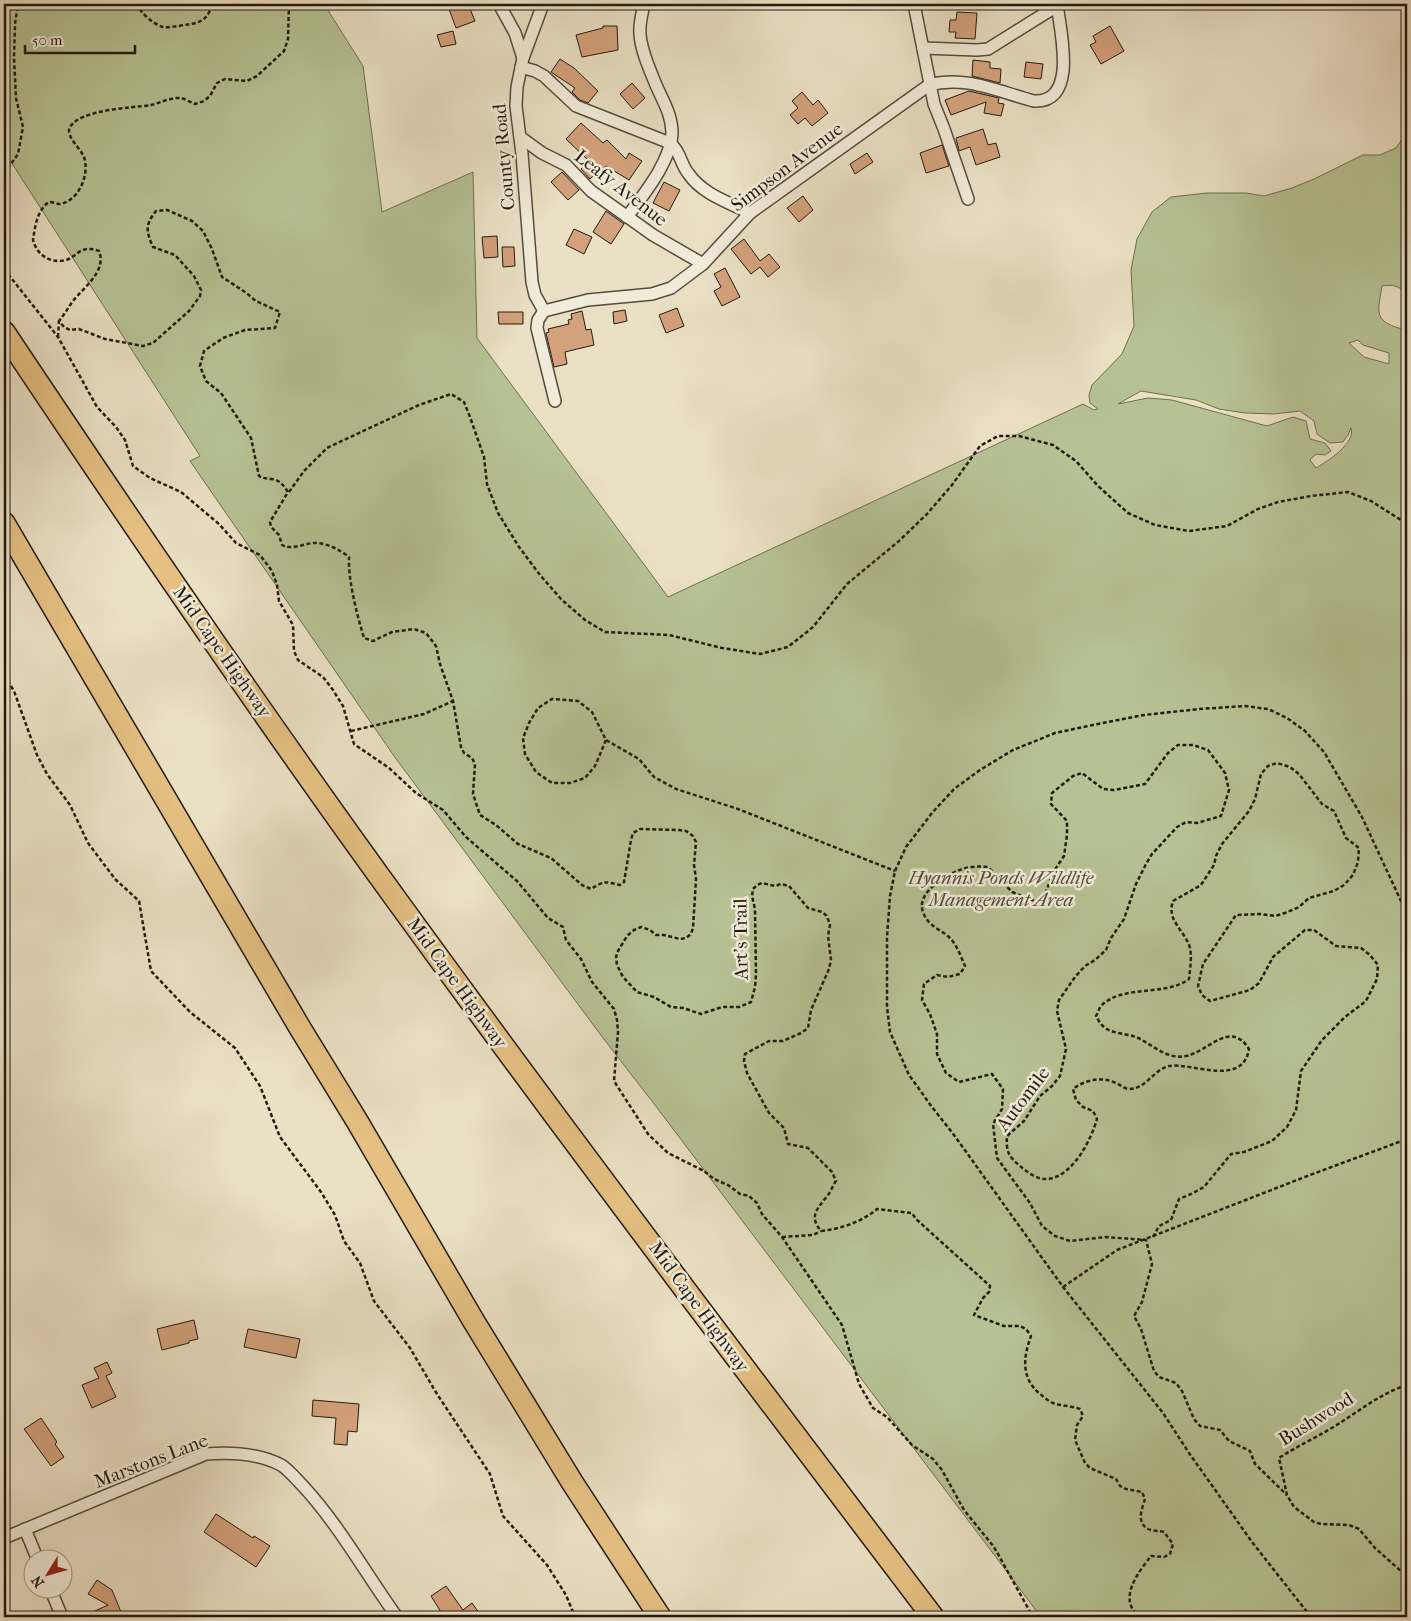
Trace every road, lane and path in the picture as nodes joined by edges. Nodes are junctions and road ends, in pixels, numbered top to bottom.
1 (18, 4) edge
2 (136, 4) edge
3 (212, 4) edge
4 (289, 4) edge
5 (499, 4) edge
6 (543, 4) edge
7 (644, 4) edge
8 (914, 4) edge
9 (1057, 5) edge
10 (923, 48) junction
11 (522, 62) junction
12 (929, 85) junction
13 (520, 137) junction
14 (670, 144) junction
15 (4, 174) edge
16 (968, 199) dead end
17 (750, 213) junction
18 (627, 216) junction
19 (703, 264) junction
20 (4, 268) edge
21 (544, 311) junction
22 (60, 321) junction
23 (4, 332) edge
24 (58, 337) junction
25 (555, 402) dead end
26 (288, 492) junction
27 (1407, 519) edge
28 (4, 523) edge
29 (4, 675) edge
30 (453, 700) junction
31 (351, 731) junction
32 (606, 740) junction
33 (895, 871) junction
34 (1407, 914) edge
35 (1407, 1139) edge
36 (820, 1232) junction
37 (782, 1237) junction
38 (1153, 1237) junction
39 (1146, 1240) junction
40 (1064, 1287) junction
41 (1407, 1385) edge
42 (1287, 1495) junction
43 (25, 1530) junction
44 (4, 1538) edge
45 (33, 1548) edge
46 (1407, 1582) edge
47 (54, 1598) edge
48 (62, 1617) edge
49 (397, 1617) edge
50 (575, 1617) edge
51 (660, 1617) edge
52 (932, 1617) edge
53 (1033, 1617) edge
54 (1140, 1617) edge
55 (1311, 1617) edge

1 - 15 path
2 - 3 path
4 - 22 path
5 - 11 street, County Road
6 - 11 street
7 - 14 street
8 - 10 street
9 - 10 street
9 - 12 street, Simpson Avenue
10 - 12 street
11 - 13 street, County Road
11 - 14 street
12 - 16 street
12 - 17 street, Simpson Avenue
13 - 18 street, Leafy Avenue
13 - 21 street, County Road
14 - 17 street
14 - 18 street
17 - 19 street, Simpson Avenue
18 - 19 street, Leafy Avenue
19 - 21 street, Simpson Avenue
20 - 24 path
21 - 25 street
22 - 24 path
22 - 26 path
23 - 52 highway, Mid Cape Highway
24 - 31 path
26 - 27 path
26 - 30 path, Art's Trail
28 - 51 highway
29 - 50 path
30 - 31 path
30 - 36 path, Art's Trail
31 - 37 path
32 - 32 path
32 - 33 path
33 - 34 path
33 - 40 path
35 - 38 path
36 - 37 path
36 - 54 path
37 - 53 path
38 - 39 path
38 - 39 path, Automile
39 - 40 path
39 - 42 path
40 - 55 path
41 - 42 path, Bushwood
42 - 46 path, Bushwood
43 - 44 street, Marstons Lane
43 - 45 street
43 - 49 street, Marstons Lane
47 - 48 street

